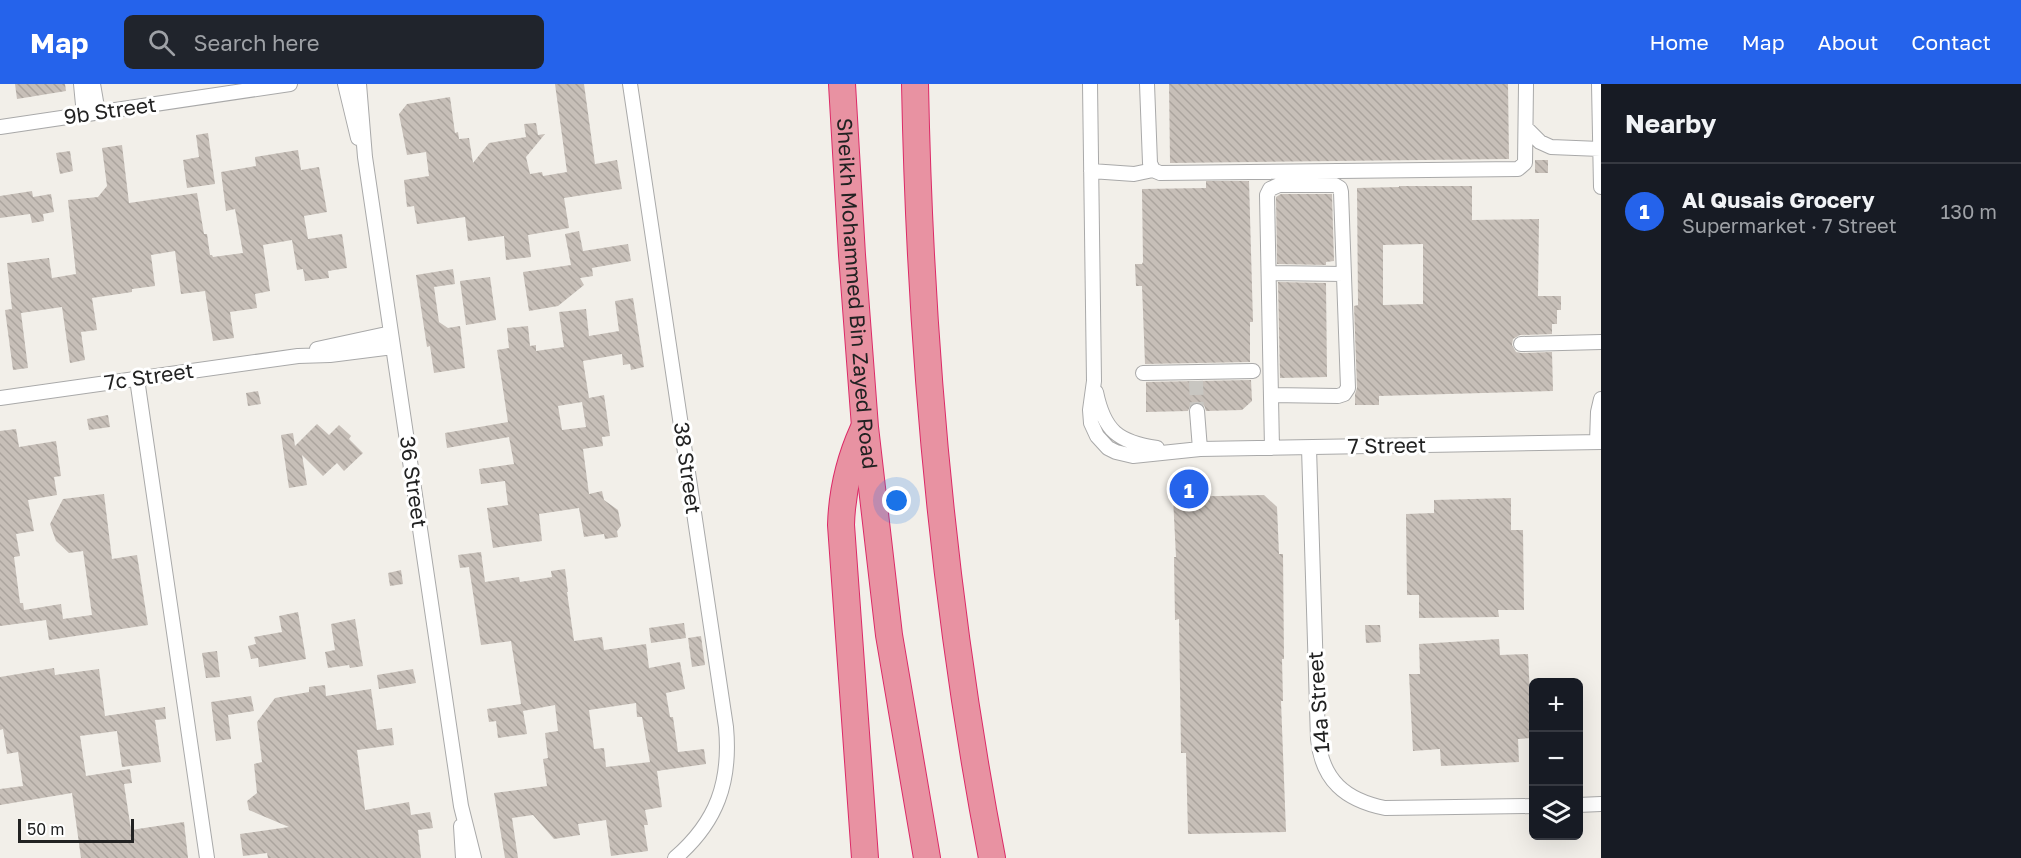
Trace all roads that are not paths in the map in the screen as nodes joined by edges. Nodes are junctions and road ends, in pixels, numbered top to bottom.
1 (81, 84) edge
2 (93, 84) edge
3 (290, 84) edge
4 (345, 84) edge
5 (359, 84) edge
6 (630, 84) edge
7 (842, 84) edge
8 (915, 84) edge
9 (1090, 84) edge
10 (1147, 84) edge
11 (1526, 85) edge
12 (1600, 89) edge
13 (98, 113) junction
14 (84, 115) junction
15 (0, 127) edge
16 (1526, 128) junction
17 (1600, 149) edge
18 (365, 157) junction
19 (1153, 170) junction
20 (1091, 171) junction
21 (1601, 187) edge
22 (1269, 273) junction
23 (1344, 274) junction
24 (391, 333) junction
25 (1601, 342) edge
26 (1521, 344) dead end
27 (393, 347) junction
28 (298, 356) junction
29 (1253, 371) dead end
30 (1143, 373) dead end
31 (137, 379) junction
32 (1271, 395) junction
33 (0, 398) edge
34 (1601, 399) edge
35 (1197, 411) tunnel mouth
36 (865, 427) junction
37 (1599, 442) edge
38 (1310, 447) junction
39 (1272, 448) junction
40 (1200, 449) junction
41 (1601, 804) edge
42 (1583, 805) edge
43 (461, 806) junction
44 (1529, 806) edge
45 (207, 858) edge
46 (463, 858) edge
47 (474, 858) edge
48 (675, 858) edge
49 (866, 858) edge
50 (927, 858) edge
51 (992, 858) edge

1 - 14 street
2 - 13 street
3 - 13 street, 9b Street
4 - 18 street, 36 Street
5 - 18 street, 36 Street
6 - 48 street, 38 Street
7 - 36 highway, Sheikh Mohammed Bin Zayed Road
8 - 51 highway
9 - 20 street, 7 Street
10 - 19 street
11 - 16 street
12 - 17 street
13 - 14 street, 9b Street
14 - 15 street, 9b Street
16 - 17 street
16 - 19 street
17 - 21 street
18 - 24 street, 36 Street
19 - 20 street
20 - 40 street, 7 Street
22 - 23 street
22 - 23 street
22 - 32 street
23 - 32 street
24 - 27 street, 36 Street
24 - 28 street, 7c Street
25 - 26 street
27 - 28 street, 7c Street
27 - 43 street, 36 Street
28 - 31 street, 7c Street
29 - 30 street
31 - 33 street, 7c Street
31 - 45 street
32 - 39 street
34 - 37 street
35 - 40 street
36 - 49 highway
36 - 50 highway, Sheikh Mohammed Bin Zayed Road
37 - 38 street, 7 Street
38 - 39 street, 7 Street
38 - 44 street, 14a Street
39 - 40 street, 7 Street
41 - 42 street
43 - 46 street, 36 Street
43 - 47 street, 36 Street

